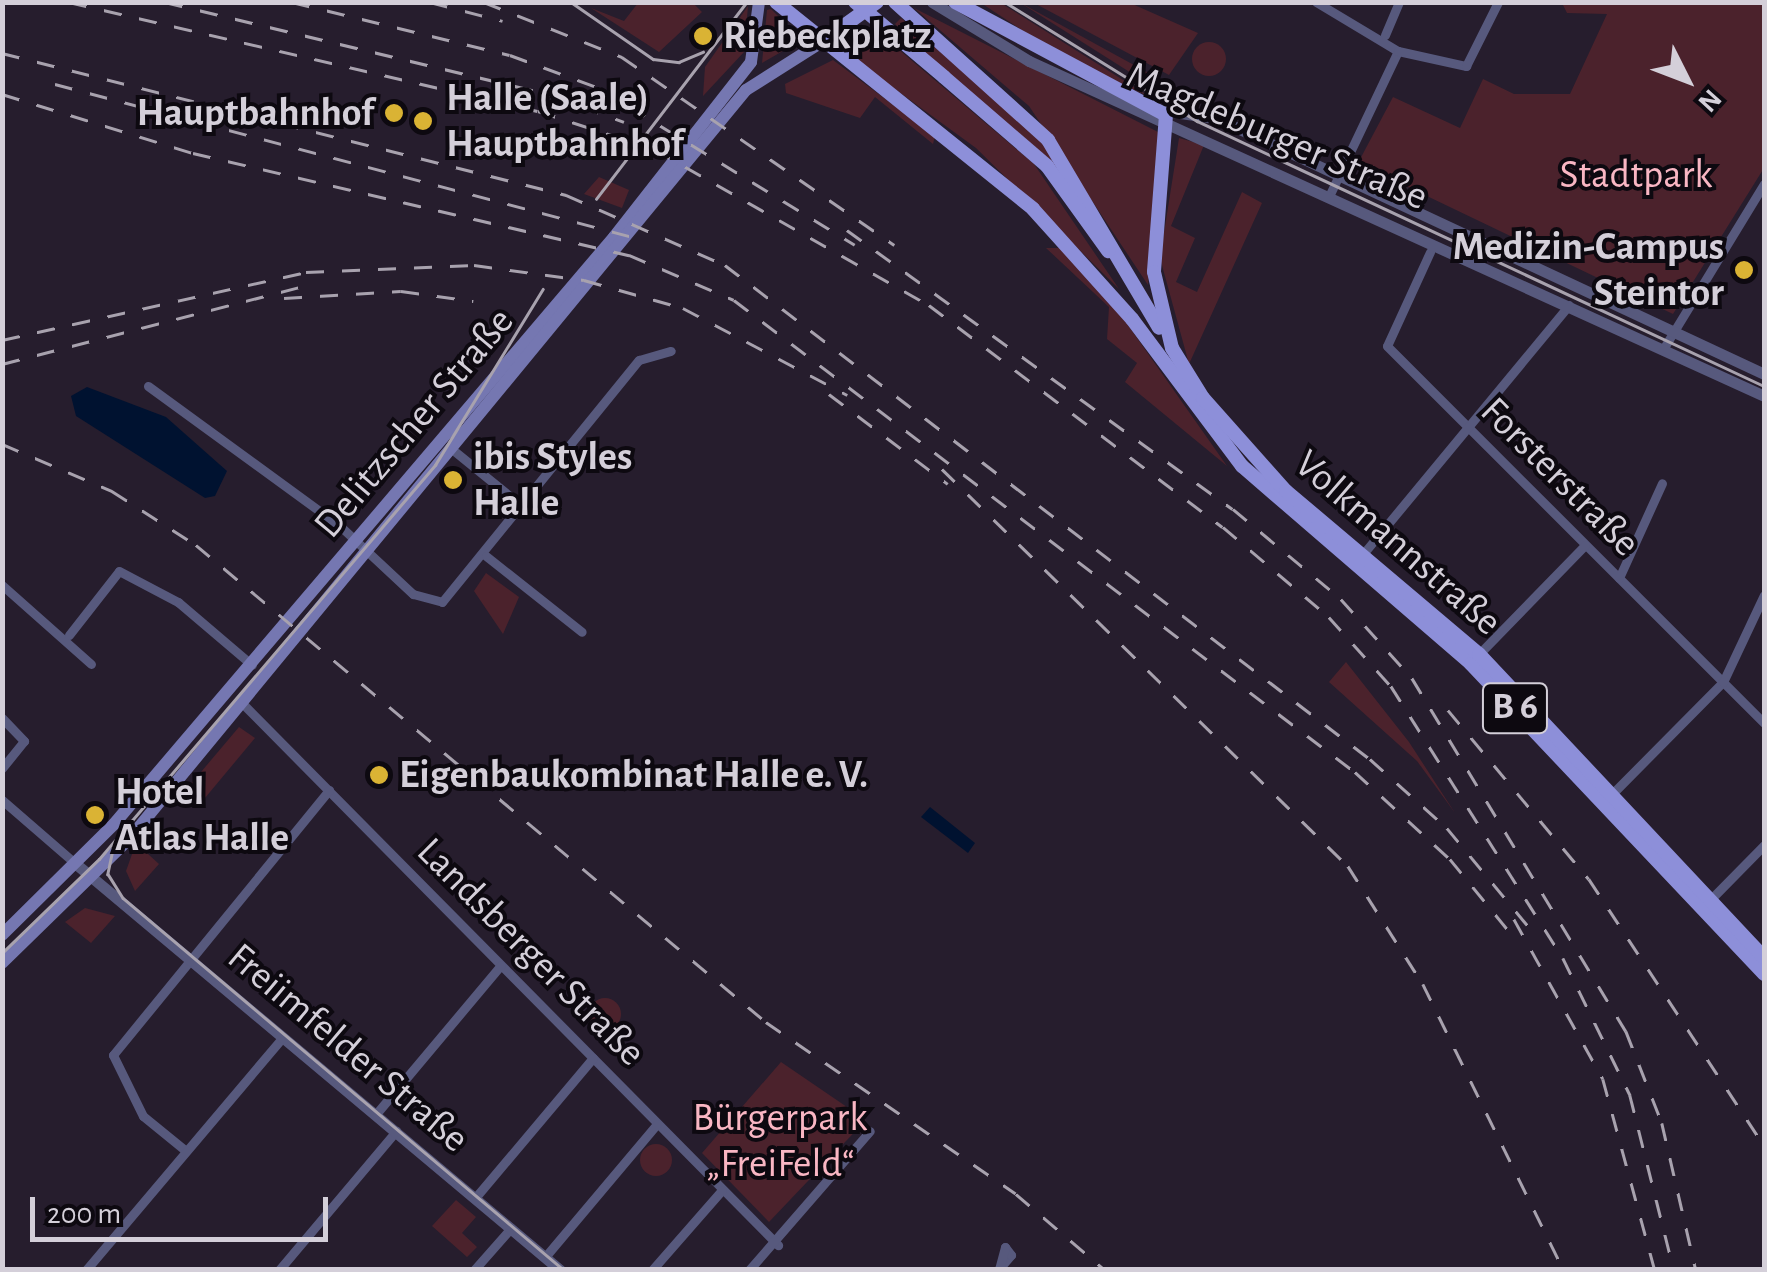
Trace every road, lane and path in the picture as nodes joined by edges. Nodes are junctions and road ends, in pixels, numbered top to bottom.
1 (759, 2) edge
2 (776, 2) edge
3 (856, 2) edge
4 (895, 2) edge
5 (932, 2) edge
6 (955, 2) edge
7 (1316, 2) edge
8 (1399, 2) edge
9 (1498, 2) edge
10 (878, 4) edge
11 (1384, 35) junction
12 (820, 42) junction
13 (1398, 50) junction
14 (1158, 110) junction
15 (1170, 124) junction
16 (1339, 176) junction
17 (1764, 184) edge
18 (1329, 196) junction
19 (1430, 252) dead end
20 (1570, 302) junction
21 (1674, 331) junction
22 (1665, 346) junction
23 (671, 351) dead end
24 (1167, 354) junction
25 (1764, 374) edge
26 (148, 386) dead end
27 (1764, 396) edge
28 (1470, 430) junction
29 (453, 450) junction
30 (1662, 483) dead end
31 (522, 506) junction
32 (357, 543) junction
33 (1585, 544) junction
34 (368, 553) junction
35 (1363, 554) junction
36 (486, 556) junction
37 (1619, 578) junction
38 (2, 584) edge
39 (1764, 594) edge
40 (582, 632) dead end
41 (68, 635) junction
42 (1479, 654) junction
43 (92, 664) dead end
44 (252, 664) junction
45 (1723, 682) junction
46 (240, 702) junction
47 (2, 718) edge
48 (1764, 724) edge
49 (2, 768) edge
50 (329, 790) junction
51 (1610, 796) junction
52 (2, 800) edge
53 (1764, 845) edge
54 (76, 864) junction
55 (94, 877) junction
56 (1707, 903) junction
57 (2, 935) edge
58 (1764, 957) edge
59 (191, 959) junction
60 (2, 964) edge
61 (501, 965) junction
62 (1764, 974) edge
63 (284, 1036) junction
64 (592, 1058) junction
65 (376, 1114) junction
66 (658, 1124) junction
67 (396, 1131) junction
68 (870, 1131) dead end
69 (186, 1151) junction
70 (722, 1190) junction
71 (475, 1198) junction
72 (511, 1228) junction
73 (776, 1243) junction
74 (546, 1257) junction
75 (86, 1270) edge
76 (279, 1270) edge
77 (474, 1270) edge
78 (560, 1270) edge
79 (652, 1270) edge
80 (749, 1270) edge

1 - 32 main road, Delitzscher Straße
2 - 12 main road
3 - 24 main road, B 6, bridge
4 - 24 main road
5 - 15 street, Magdeburger Straße
6 - 14 main road, Magdeburger Straße
7 - 11 street
8 - 11 street
9 - 13 street
10 - 12 main road
11 - 13 street
12 - 24 main road
12 - 29 main road, Delitzscher Straße
13 - 16 street
14 - 15 main road
14 - 16 street, Magdeburger Straße
15 - 18 street, Magdeburger Straße
15 - 24 main road, Volkmannstraße / B 6
16 - 18 street
16 - 21 street, Magdeburger Straße
17 - 21 street
18 - 20 street, Magdeburger Straße
19 - 28 street, Forsterstraße
20 - 22 street, Magdeburger Straße
20 - 28 street
21 - 22 street
21 - 25 street, Magdeburger Straße
22 - 27 street, Magdeburger Straße
23 - 31 street
24 - 35 main road, Volkmannstraße / B 6
24 - 62 main road, Volkmannstraße / B 6
26 - 32 street
28 - 33 street, Forsterstraße
28 - 35 street
29 - 31 street
29 - 34 main road, Delitzscher Straße
30 - 37 street
31 - 36 street
32 - 34 street
32 - 44 main road, Delitzscher Straße
33 - 37 street, Forsterstraße
33 - 42 street
34 - 36 street
34 - 46 main road, Delitzscher Straße
35 - 42 main road, Volkmannstraße / B 6
36 - 40 street
37 - 45 street, Forsterstraße
38 - 41 street
39 - 45 street
41 - 43 street
41 - 44 street
42 - 51 main road, Volkmannstraße / B 6
44 - 54 main road, Delitzscher Straße
45 - 48 street, Forsterstraße
45 - 51 street
46 - 50 street, Landsberger Straße
46 - 55 main road, Delitzscher Straße
47 - 49 street
50 - 59 street
50 - 61 street, Landsberger Straße
51 - 56 main road, Volkmannstraße / B 6
52 - 54 street
53 - 56 street
54 - 55 street
54 - 57 main road, Delitzscher Straße
55 - 59 street, Freiimfelder Straße
55 - 60 main road, Delitzscher Straße
56 - 58 main road, Volkmannstraße / B 6
59 - 63 street, Freiimfelder Straße
59 - 69 street
61 - 64 street, Landsberger Straße
61 - 65 street
63 - 65 street, Freiimfelder Straße
63 - 69 street
64 - 66 street, Landsberger Straße
64 - 71 street
65 - 67 street, Freiimfelder Straße
66 - 70 street, Landsberger Straße
66 - 74 street
67 - 71 street, Freiimfelder Straße
67 - 76 street
68 - 73 street
69 - 75 street
70 - 73 street, Landsberger Straße
70 - 79 street
71 - 72 street, Freiimfelder Straße
72 - 74 street, Freiimfelder Straße
72 - 77 street
73 - 80 street
74 - 78 street, Freiimfelder Straße

